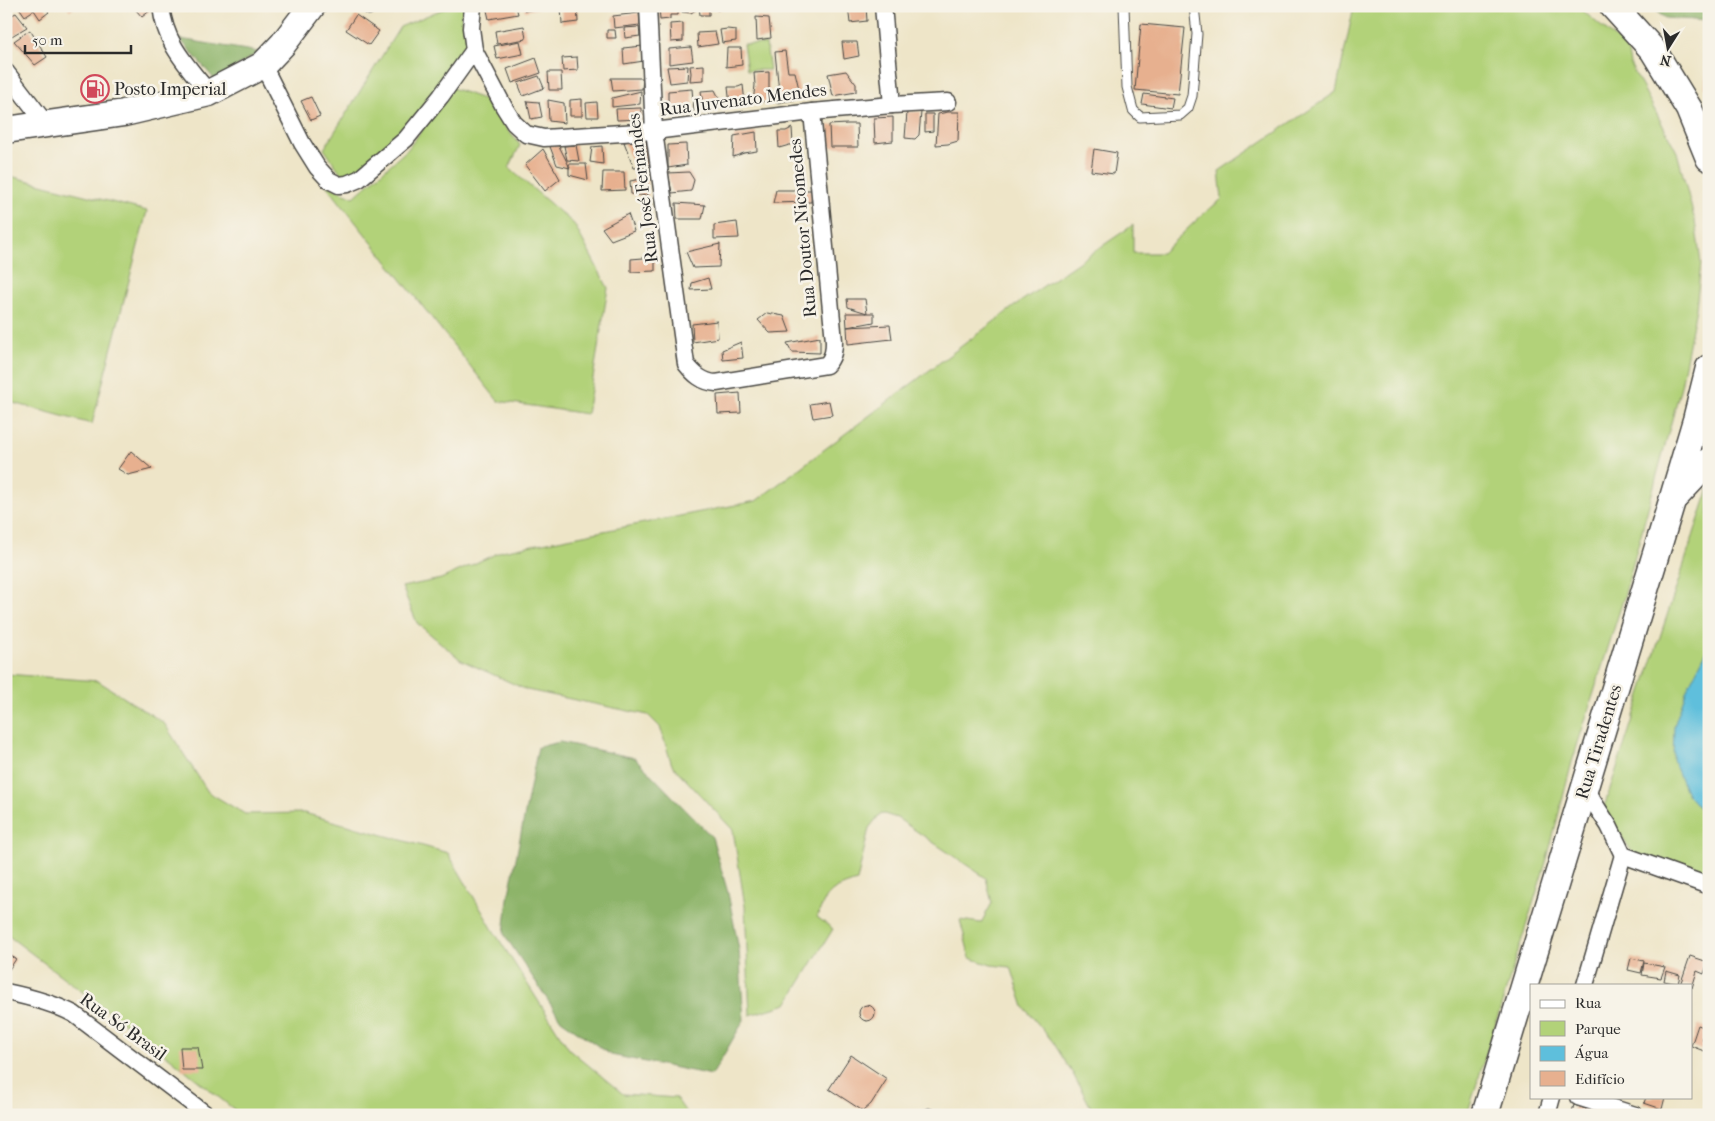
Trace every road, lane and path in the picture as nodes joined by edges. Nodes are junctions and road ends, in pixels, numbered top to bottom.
1 (161, 6) edge
2 (312, 6) edge
3 (366, 6) edge
4 (372, 6) edge
5 (473, 6) edge
6 (648, 6) edge
7 (883, 6) edge
8 (1124, 6) edge
9 (1194, 6) edge
10 (1613, 6) edge
11 (474, 50) junction
12 (263, 66) junction
13 (6, 72) edge
14 (208, 93) junction
15 (948, 102) dead end
16 (892, 105) junction
17 (812, 112) junction
18 (46, 124) junction
19 (6, 130) edge
20 (654, 131) junction
21 (1709, 158) edge
22 (686, 364) joint
23 (1709, 368) edge
24 (1704, 411) edge
25 (1709, 462) edge
26 (1672, 501) junction
27 (1585, 789) junction
28 (1623, 856) junction
29 (1709, 886) edge
30 (1585, 984) edge
31 (6, 992) edge
32 (1552, 1098) edge
33 (1581, 1098) edge
34 (207, 1115) edge
35 (1484, 1115) edge
36 (1547, 1115) edge
37 (1635, 1115) edge

1 - 14 street
2 - 12 main road
3 - 4 lane
5 - 11 street
6 - 20 street, Rua José Fernandes
7 - 16 street
8 - 9 lane
10 - 21 main road
11 - 12 street
11 - 20 street, Rua Juvenato Mendes
12 - 14 main road
13 - 18 street
14 - 18 main road
15 - 16 street, Rua Juvenato Mendes
16 - 17 street, Rua Juvenato Mendes
17 - 20 street, Rua Juvenato Mendes
17 - 22 street, Rua Doutor Nicomedes
18 - 19 main road
20 - 22 street, Rua José Fernandes
23 - 24 main road, Rua Tiradentes
24 - 26 main road, Rua Tiradentes
25 - 26 main road
26 - 27 main road, Rua Tiradentes
27 - 28 street
27 - 35 main road, Rua Tiradentes
28 - 29 street
28 - 30 street
31 - 34 street, Rua Só Brasil
32 - 36 street
33 - 37 street

